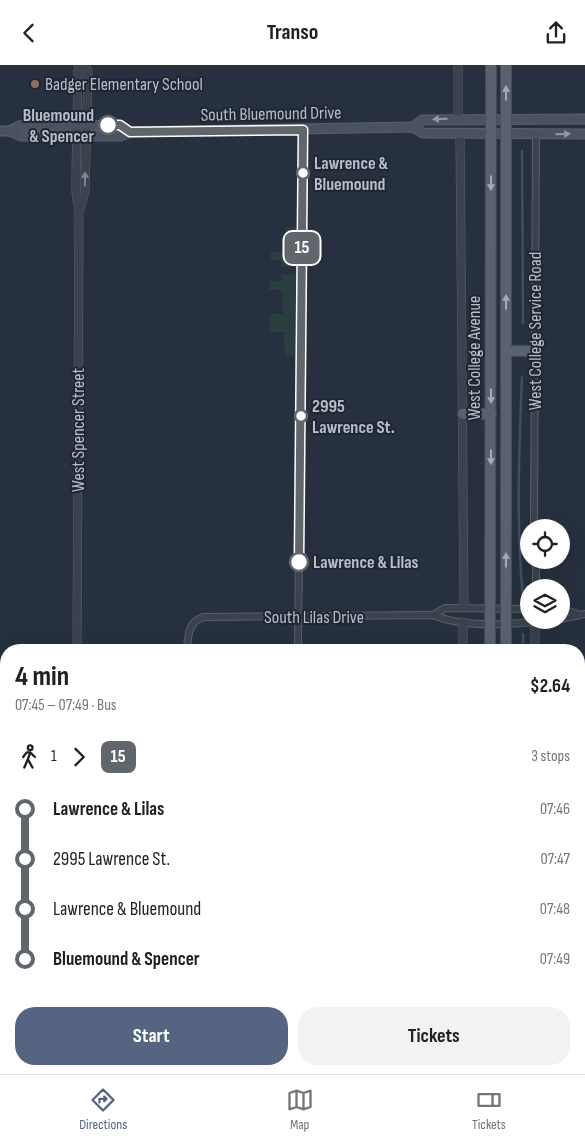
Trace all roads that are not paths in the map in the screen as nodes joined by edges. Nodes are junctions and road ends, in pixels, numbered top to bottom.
1 (79, 65) edge
2 (84, 65) edge
3 (458, 65) edge
4 (491, 65) edge
5 (506, 65) edge
6 (458, 119) junction
7 (585, 119) edge
8 (491, 120) junction
9 (506, 120) junction
10 (77, 125) junction
11 (87, 125) junction
12 (413, 127) junction
13 (303, 130) junction
14 (5, 131) edge
15 (130, 132) junction
16 (460, 133) junction
17 (491, 134) junction
18 (505, 134) junction
19 (585, 134) edge
20 (536, 135) junction
21 (77, 136) junction
22 (87, 136) junction
23 (79, 211) junction
24 (506, 351) junction
25 (535, 351) junction
26 (463, 414) junction
27 (491, 414) junction
28 (534, 519) edge
29 (464, 608) junction
30 (491, 608) junction
31 (506, 608) junction
32 (520, 609) edge
33 (432, 615) junction
34 (299, 617) junction
35 (463, 622) junction
36 (490, 623) junction
37 (506, 623) junction
38 (520, 623) edge
39 (535, 629) edge
40 (77, 644) edge
41 (187, 644) edge
42 (298, 644) edge
43 (463, 644) edge
44 (490, 644) edge
45 (506, 644) edge
46 (535, 644) edge

1 - 10 street, West Spencer Street
2 - 11 street, West Spencer Street
3 - 6 street
4 - 8 main road, West College Avenue
9 -> 5 main road, West College Avenue
6 - 8 main road, South Bluemound Drive
6 -> 12 main road, South Bluemound Drive
7 - 9 main road, South Bluemound Drive
8 - 9 main road, South Bluemound Drive
8 - 17 main road, West College Avenue
9 - 18 main road, West College Avenue
10 - 11 main road, South Bluemound Drive
10 - 14 main road, South Bluemound Drive
10 - 21 street, West Spencer Street
11 - 15 main road, South Bluemound Drive
11 - 22 street, West Spencer Street
12 - 13 main road, South Bluemound Drive
12 - 16 main road, South Bluemound Drive
13 - 15 main road, South Bluemound Drive
13 - 34 street
14 - 21 main road, South Bluemound Drive
15 - 22 main road, South Bluemound Drive
16 - 17 main road, South Bluemound Drive
16 - 26 street
17 - 18 main road, South Bluemound Drive
17 -> 27 main road, West College Avenue
18 - 20 main road, South Bluemound Drive
24 -> 18 main road, West College Avenue
20 -> 19 main road, South Bluemound Drive
20 - 25 street, West College Service Road
21 - 22 main road, South Bluemound Drive
21 - 23 street, West Spencer Street
23 -> 22 street, West Spencer Street
23 - 40 street, West Spencer Street
24 - 25 main road
31 -> 24 main road, West College Avenue
25 - 28 street, West College Service Road
26 - 27 main road
26 - 29 street
27 -> 30 main road, West College Avenue
29 - 30 street, South Lilas Drive
29 - 33 street, South Lilas Drive
30 - 31 street, South Lilas Drive
30 - 36 main road, West College Avenue
31 - 32 street, South Lilas Drive
31 - 37 main road, West College Avenue
33 - 34 street, South Lilas Drive
33 - 35 street, South Lilas Drive
34 - 41 street, South Lilas Drive
34 - 42 street
35 - 36 street, South Lilas Drive
35 - 43 street
36 - 37 street, South Lilas Drive
36 - 44 main road, West College Avenue
37 - 38 street, South Lilas Drive
37 - 45 main road, West College Avenue
39 - 46 street

